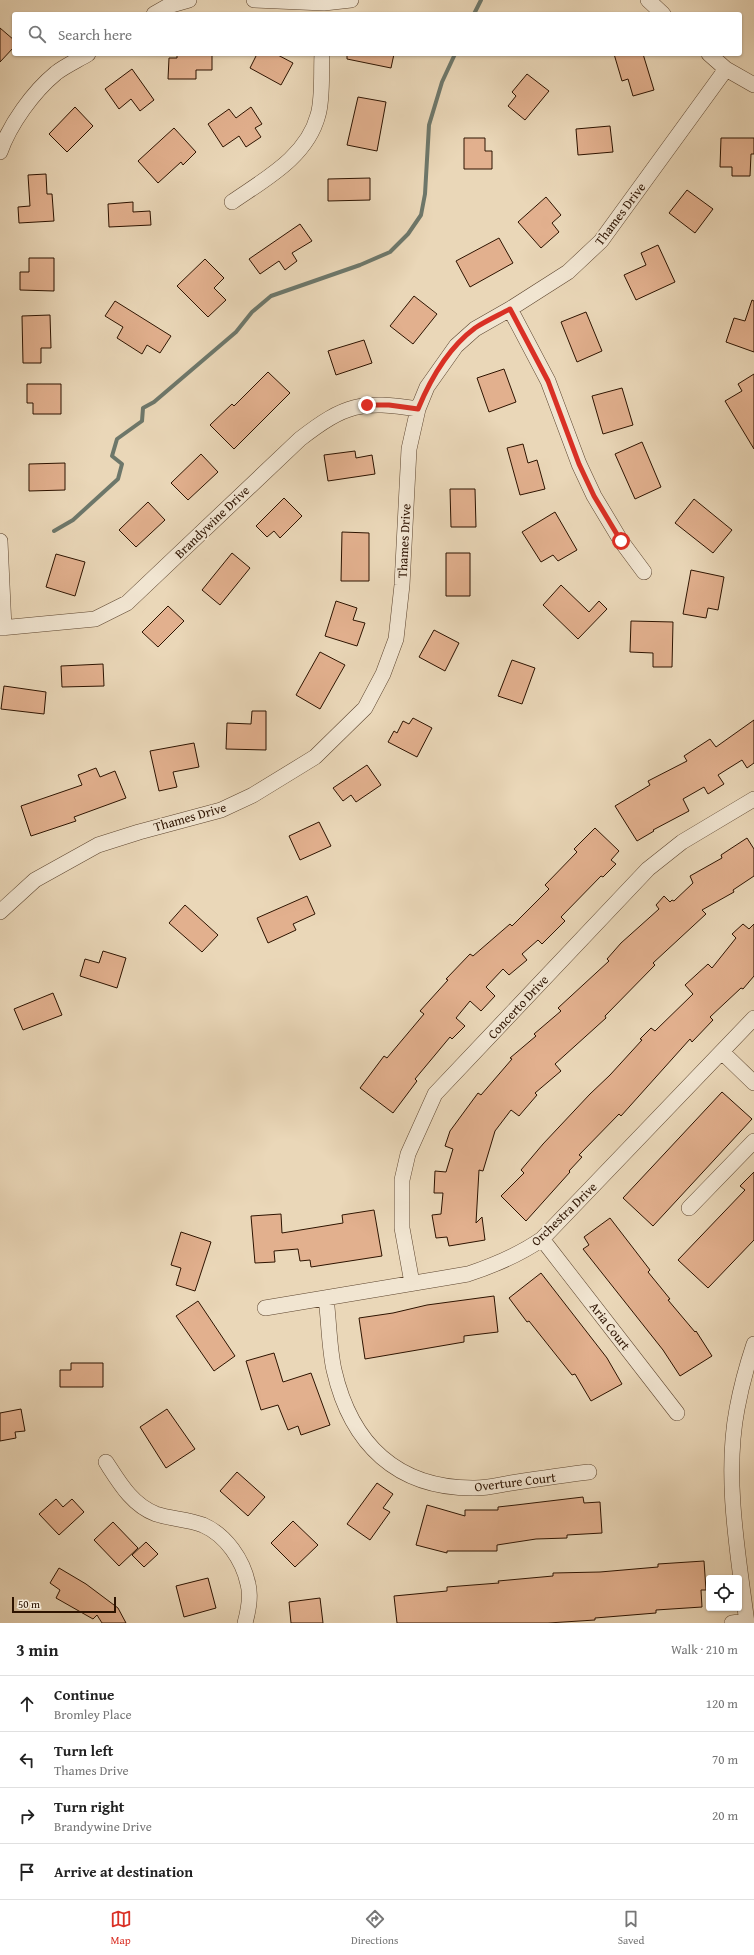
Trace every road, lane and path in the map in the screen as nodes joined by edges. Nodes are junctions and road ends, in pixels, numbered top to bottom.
1 (189, 0) edge
2 (254, 0) edge
3 (351, 0) edge
4 (648, 0) edge
5 (324, 9) edge
6 (158, 12) edge
7 (661, 12) edge
8 (85, 56) edge
9 (322, 56) edge
10 (711, 56) edge
11 (726, 69) junction
12 (754, 85) edge
13 (0, 152) edge
14 (232, 202) dead end
15 (510, 309) junction
16 (418, 409) junction
17 (0, 541) edge
18 (644, 572) dead end
19 (2, 628) edge
20 (754, 799) edge
21 (0, 912) edge
22 (754, 1018) edge
23 (722, 1052) junction
24 (754, 1083) edge
25 (754, 1141) edge
26 (689, 1208) dead end
27 (542, 1239) junction
28 (412, 1283) junction
29 (326, 1298) junction
30 (265, 1308) dead end
31 (754, 1344) edge
32 (677, 1412) dead end
33 (106, 1462) dead end
34 (589, 1472) dead end
35 (742, 1622) edge
36 (245, 1623) edge

1 - 6 street
2 - 5 street
3 - 5 street
4 - 7 street
8 - 13 street
9 - 14 street
10 - 11 street
11 - 12 street
11 - 15 street, Thames Drive
15 - 16 street, Thames Drive
15 - 18 street
16 - 19 street, Brandywine Drive
16 - 21 street, Thames Drive
17 - 19 street
20 - 28 street, Concerto Drive
22 - 23 street, Orchestra Drive
23 - 24 street
23 - 27 street, Orchestra Drive
25 - 26 street
27 - 28 street, Orchestra Drive
27 - 32 street, Aria Court
28 - 29 street, Orchestra Drive
29 - 30 street, Orchestra Drive
29 - 34 street, Overture Court
31 - 35 street
33 - 36 street

